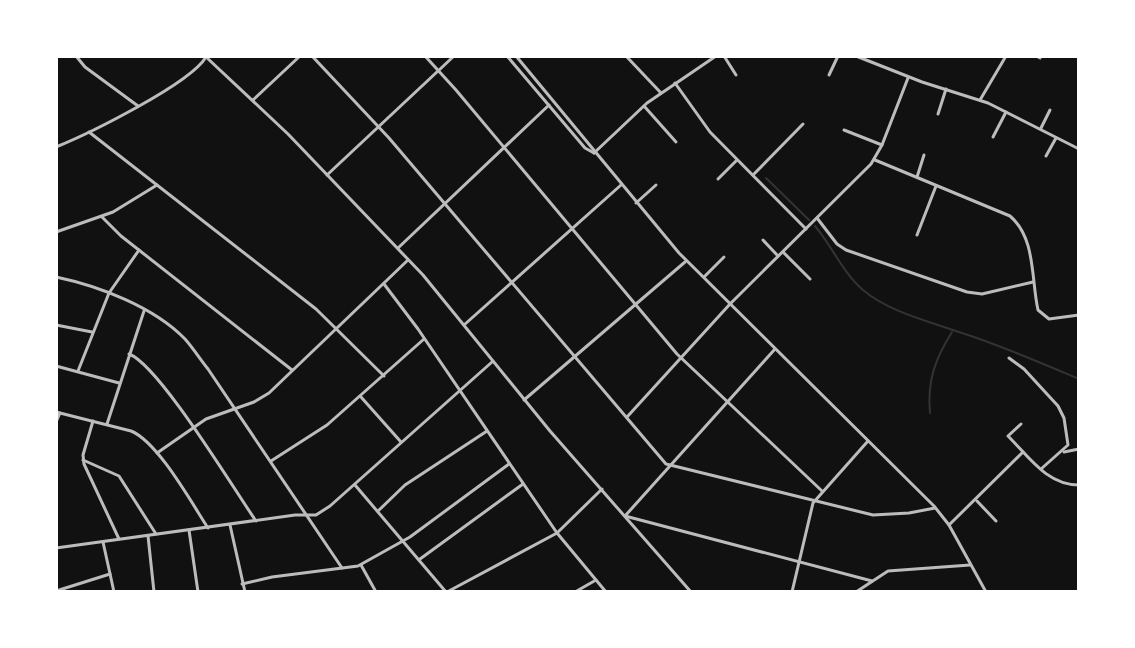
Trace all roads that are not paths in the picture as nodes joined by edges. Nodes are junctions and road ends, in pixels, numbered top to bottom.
1 (76, 56) edge
2 (206, 56) edge
3 (300, 56) edge
4 (312, 56) edge
5 (425, 56) edge
6 (454, 56) edge
7 (507, 56) edge
8 (626, 56) edge
9 (716, 56) edge
10 (724, 56) edge
11 (838, 56) edge
12 (856, 56) edge
13 (1006, 56) edge
14 (519, 57) edge
15 (439, 70) junction
16 (736, 75) dead end
17 (829, 75) dead end
18 (908, 78) junction
19 (675, 83) junction
20 (946, 89) junction
21 (661, 93) junction
22 (253, 100) junction
23 (980, 100) junction
24 (549, 105) junction
25 (138, 106) junction
26 (644, 106) junction
27 (1050, 110) dead end
28 (1006, 111) junction
29 (938, 114) dead end
30 (803, 124) dead end
31 (379, 127) junction
32 (1040, 129) junction
33 (844, 130) dead end
34 (89, 132) junction
35 (993, 137) dead end
36 (1056, 137) junction
37 (676, 142) dead end
38 (882, 145) junction
39 (56, 147) edge
40 (504, 147) junction
41 (1079, 149) edge
42 (594, 153) junction
43 (924, 155) dead end
44 (1046, 156) dead end
45 (874, 159) junction
46 (737, 160) junction
47 (327, 175) junction
48 (753, 175) junction
49 (917, 177) junction
50 (718, 179) dead end
51 (157, 185) junction
52 (621, 185) junction
53 (656, 185) dead end
54 (937, 185) junction
55 (445, 203) junction
56 (636, 203) junction
57 (102, 217) junction
58 (817, 218) junction
59 (572, 228) junction
60 (806, 229) junction
61 (56, 232) edge
62 (917, 235) dead end
63 (763, 240) dead end
64 (398, 248) junction
65 (139, 250) junction
66 (783, 252) junction
67 (778, 256) junction
68 (724, 257) dead end
69 (408, 260) junction
70 (686, 261) junction
71 (56, 277) edge
72 (703, 278) junction
73 (810, 279) dead end
74 (511, 282) junction
75 (1033, 282) junction
76 (384, 284) junction
77 (109, 293) junction
78 (730, 304) junction
79 (636, 305) junction
80 (144, 311) junction
81 (1079, 315) edge
82 (56, 325) edge
83 (464, 325) junction
84 (337, 329) junction
85 (93, 332) junction
86 (425, 339) junction
87 (775, 349) junction
88 (129, 354) junction
89 (576, 357) junction
90 (1009, 358) dead end
91 (682, 359) junction
92 (493, 361) junction
93 (56, 366) edge
94 (293, 370) junction
95 (78, 371) junction
96 (384, 376) junction
97 (119, 383) junction
98 (459, 390) junction
99 (361, 397) junction
100 (524, 400) junction
101 (728, 402) junction
102 (235, 409) junction
103 (58, 412) edge
104 (627, 417) junction
105 (93, 421) junction
106 (56, 422) edge
107 (107, 424) junction
108 (1021, 424) dead end
109 (192, 428) junction
110 (487, 431) junction
111 (868, 441) junction
112 (401, 442) junction
113 (1079, 449) edge
114 (1024, 452) junction
115 (157, 453) junction
116 (1060, 453) junction
117 (83, 460) junction
118 (271, 461) junction
119 (509, 464) junction
120 (672, 466) junction
121 (1041, 469) junction
122 (523, 484) junction
123 (355, 485) junction
124 (1079, 485) edge
125 (602, 489) junction
126 (822, 491) junction
127 (975, 500) junction
128 (815, 502) junction
129 (935, 508) junction
130 (378, 511) junction
131 (307, 515) junction
132 (625, 516) junction
133 (256, 521) junction
134 (996, 521) dead end
135 (230, 525) junction
136 (949, 525) junction
137 (208, 528) junction
138 (189, 530) junction
139 (557, 533) junction
140 (157, 534) junction
141 (148, 535) junction
142 (119, 539) junction
143 (404, 541) junction
144 (103, 542) junction
145 (56, 548) edge
146 (420, 559) junction
147 (799, 561) junction
148 (361, 565) junction
149 (971, 565) junction
150 (342, 568) junction
151 (110, 574) junction
152 (597, 580) junction
153 (872, 581) junction
154 (242, 584) junction
155 (56, 591) edge
156 (114, 592) edge
157 (154, 592) edge
158 (198, 592) edge
159 (245, 592) edge
160 (376, 592) edge
161 (447, 592) edge
162 (575, 592) edge
163 (606, 592) edge
164 (691, 592) edge
165 (792, 592) edge
166 (856, 592) edge
167 (986, 592) edge

1 - 25 street
2 - 22 street
2 - 25 street
3 - 22 street
4 - 31 street
5 - 15 street
6 - 15 street
7 - 24 street
8 - 21 street
9 - 19 street
10 - 16 street
11 - 17 street
12 - 18 street
13 - 23 street
14 - 42 street
15 - 31 street
15 - 40 street
18 - 20 street
18 - 38 street
19 - 21 street
19 - 46 street
20 - 23 street
20 - 29 street
21 - 26 street
22 - 47 street
23 - 28 street
24 - 40 street
24 - 42 street
25 - 34 street
26 - 37 street
26 - 42 street
27 - 32 street
28 - 32 street
28 - 35 street
30 - 48 street
31 - 47 street
31 - 55 street
32 - 36 street
33 - 38 street
34 - 39 street
34 - 51 street
36 - 41 street
36 - 44 street
38 - 45 street
40 - 55 street
40 - 59 street
42 - 52 street
43 - 49 street
45 - 49 street
45 - 58 street
46 - 48 street
46 - 50 street
47 - 64 street
48 - 60 street
49 - 54 street
51 - 57 street
51 - 84 street
52 - 56 street
52 - 59 street
53 - 56 street
54 - 62 street
54 - 75 street
55 - 64 street
55 - 74 street
56 - 70 street
57 - 61 street
57 - 65 street
58 - 60 street
58 - 75 street
59 - 74 street
59 - 79 street
60 - 66 street
63 - 67 street
64 - 69 street
65 - 77 street
65 - 94 street
66 - 67 street
66 - 73 street
67 - 78 street
68 - 72 street
69 - 76 street
69 - 83 street
70 - 72 street
70 - 79 street
71 - 77 street
72 - 78 street
74 - 83 street
74 - 89 street
75 - 81 street
76 - 84 street
76 - 86 street
77 - 80 street
77 - 85 street
78 - 87 street
78 - 91 street
79 - 89 street
79 - 91 street
80 - 88 street
80 - 102 street
82 - 85 street
83 - 92 street
84 - 94 street
84 - 96 street
85 - 95 street
86 - 96 street
86 - 98 street
87 - 101 street
87 - 111 street
88 - 97 street
88 - 109 street
89 - 100 street
89 - 104 street
90 - 116 street
91 - 101 street
91 - 104 street
92 - 98 street
92 - 100 street
93 - 95 street
94 - 102 street
95 - 97 street
96 - 99 street
97 - 107 street
98 - 110 street
98 - 112 street
99 - 112 street
99 - 118 street
100 - 125 street
101 - 120 street
101 - 126 street
102 - 109 street
102 - 118 street
103 - 105 street
103 - 106 street
104 - 120 street
105 - 107 street
105 - 117 street
107 - 115 street
108 - 114 street
109 - 115 street
109 - 133 street
110 - 119 street
110 - 130 street
111 - 126 street
111 - 129 street
112 - 123 street
113 - 116 street
114 - 121 street
114 - 127 street
115 - 137 street
116 - 121 street
117 - 140 street
117 - 142 street
118 - 131 street
119 - 122 street
119 - 143 street
120 - 128 street
120 - 132 street
121 - 124 street
122 - 139 street
122 - 146 street
123 - 130 street
123 - 131 street
125 - 132 street
125 - 139 street
126 - 128 street
127 - 134 street
127 - 136 street
128 - 129 street
128 - 147 street
129 - 136 street
130 - 143 street
131 - 133 street
131 - 150 street
132 - 147 street
132 - 164 street
133 - 135 street
135 - 137 street
135 - 154 street
136 - 149 street
137 - 138 street
138 - 140 street
138 - 158 street
139 - 152 street
139 - 161 street
140 - 141 street
141 - 142 street
141 - 157 street
142 - 144 street
143 - 146 street
143 - 148 street
144 - 145 street
144 - 151 street
146 - 161 street
147 - 153 street
147 - 165 street
148 - 150 street
148 - 160 street
149 - 153 street
149 - 167 street
150 - 154 street
151 - 155 street
151 - 156 street
152 - 162 street
152 - 163 street
153 - 166 street
154 - 159 street

